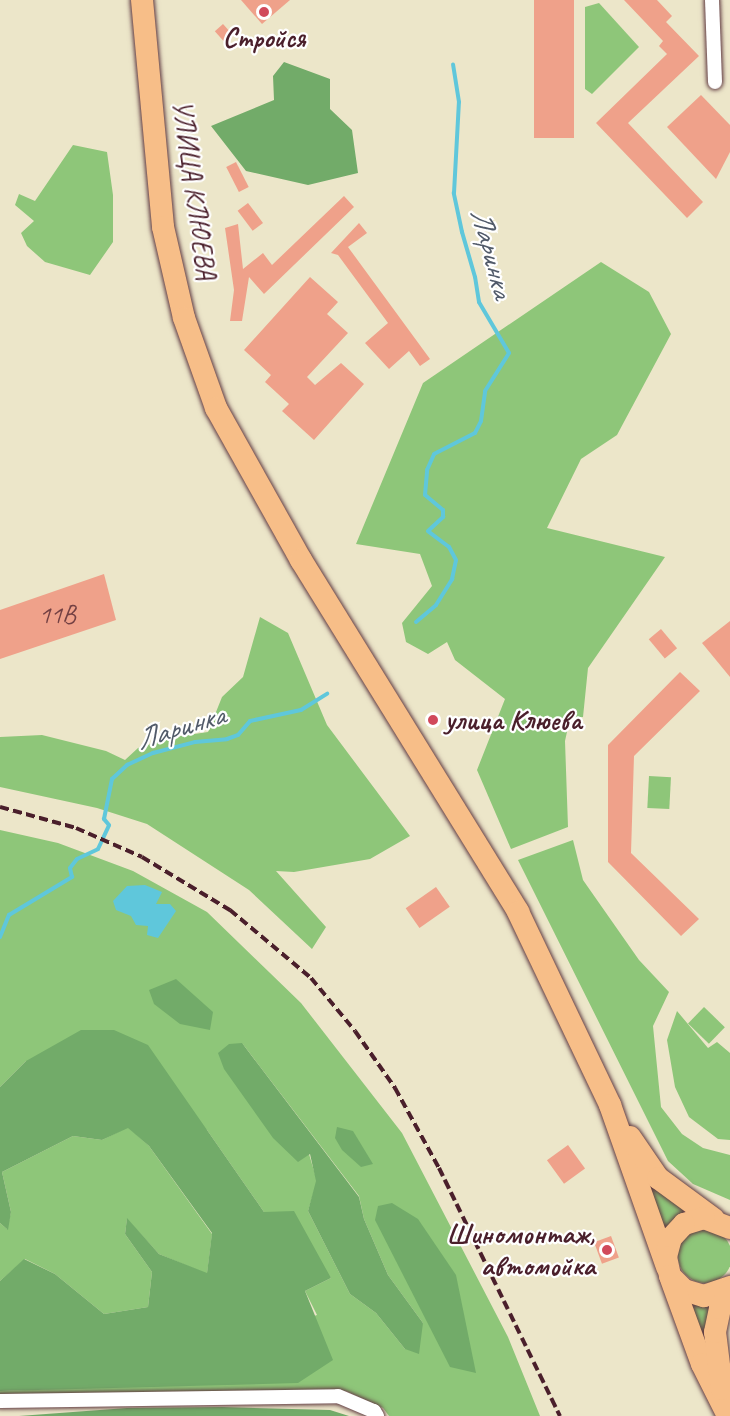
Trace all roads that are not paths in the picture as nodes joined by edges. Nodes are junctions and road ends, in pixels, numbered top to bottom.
1 (142, 0) edge
2 (712, 0) edge
3 (716, 82) dead end
4 (610, 1105) junction
5 (722, 1223) edge
6 (668, 1271) junction
7 (730, 1287) edge
8 (730, 1292) edge
9 (0, 1401) edge
10 (726, 1411) edge
11 (375, 1413) edge

1 - 4 main road, УЛИЦА КЛЮЕВА
2 - 3 street
4 - 5 main road, УЛИЦА КЛЮЕВА
4 - 6 main road, УЛИЦА КЛЮЕВА
5 - 6 main road
6 - 7 main road
6 - 10 main road, УЛИЦА КЛЮЕВА
8 - 10 main road, УЛИЦА КЛЮЕВА
9 - 11 street

